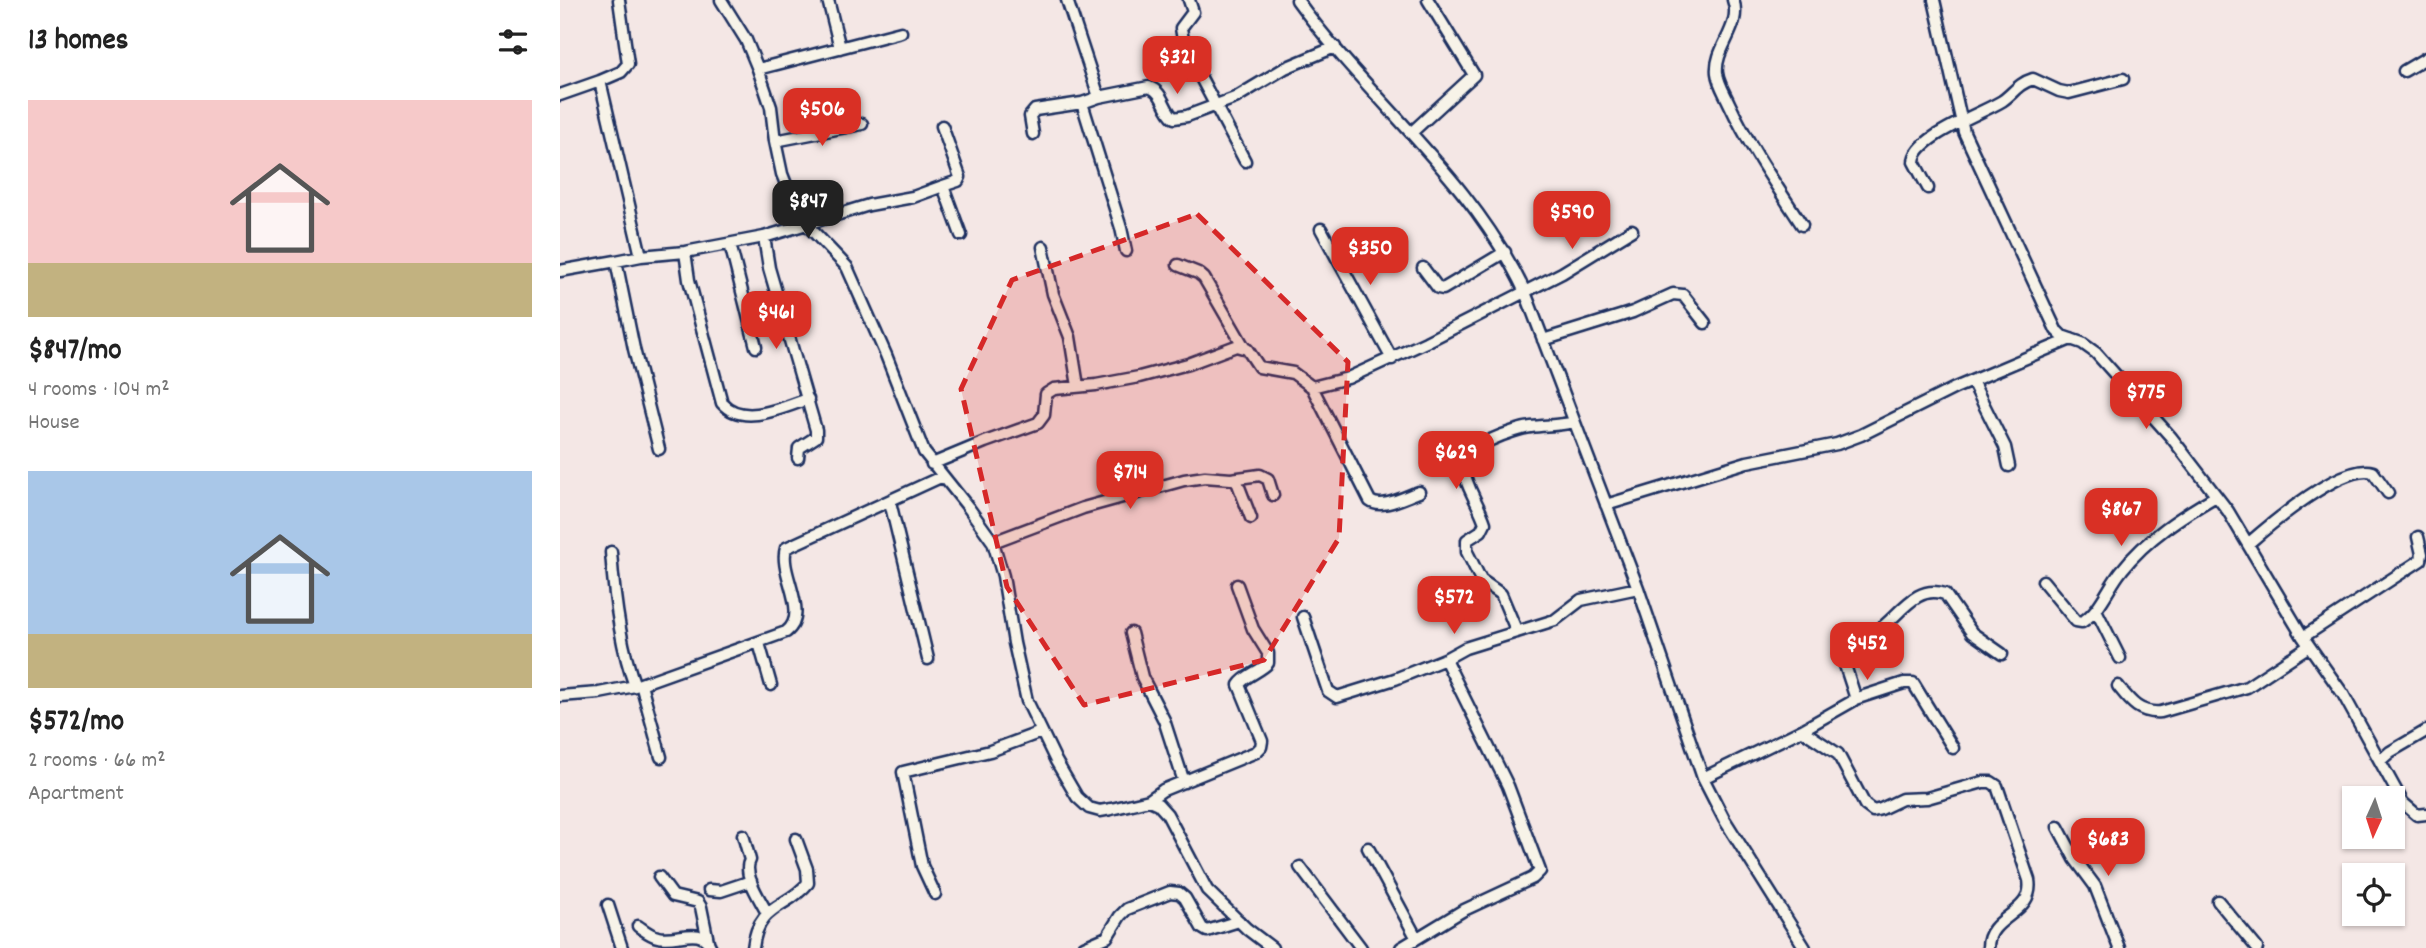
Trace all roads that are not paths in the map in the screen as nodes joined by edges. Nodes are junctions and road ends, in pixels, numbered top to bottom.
1 (619, 0) edge
2 (721, 0) edge
3 (828, 0) edge
4 (1067, 0) edge
5 (1189, 0) edge
6 (1297, 0) edge
7 (1428, 0) edge
8 (1733, 0) edge
9 (1934, 0) edge
10 (901, 32) dead end
11 (1335, 47) junction
12 (840, 48) junction
13 (2426, 58) edge
14 (758, 69) junction
15 (2404, 71) dead end
16 (2123, 79) dead end
17 (600, 81) junction
18 (560, 95) edge
19 (1099, 97) junction
20 (1082, 103) junction
21 (1216, 105) junction
22 (1961, 121) junction
23 (862, 124) dead end
24 (942, 126) dead end
25 (1412, 132) junction
26 (1033, 134) dead end
27 (775, 141) junction
28 (1245, 161) dead end
29 (943, 186) junction
30 (1928, 188) dead end
31 (807, 225) junction
32 (1802, 225) dead end
33 (1321, 229) dead end
34 (1632, 230) dead end
35 (961, 235) dead end
36 (764, 237) junction
37 (730, 244) junction
38 (1043, 247) dead end
39 (1126, 251) dead end
40 (685, 252) junction
41 (1505, 252) junction
42 (641, 256) junction
43 (617, 261) junction
44 (1178, 265) dead end
45 (1423, 268) dead end
46 (560, 271) edge
47 (1525, 292) junction
48 (1704, 323) dead end
49 (2071, 339) junction
50 (1543, 340) junction
51 (756, 347) dead end
52 (1244, 347) junction
53 (1392, 359) junction
54 (1972, 382) junction
55 (1078, 386) junction
56 (1312, 387) junction
57 (808, 399) junction
58 (1574, 422) junction
59 (659, 449) dead end
60 (798, 458) dead end
61 (932, 464) junction
62 (2009, 466) dead end
63 (943, 476) junction
64 (1236, 479) junction
65 (1419, 492) dead end
66 (2388, 493) dead end
67 (1273, 495) dead end
68 (2216, 496) junction
69 (890, 502) junction
70 (1606, 505) junction
71 (1251, 518) dead end
72 (2418, 537) dead end
73 (993, 542) junction
74 (2249, 543) junction
75 (611, 552) dead end
76 (2043, 581) dead end
77 (1237, 585) dead end
78 (1638, 588) junction
79 (2096, 610) junction
80 (1303, 617) dead end
81 (1517, 632) junction
82 (1131, 633) dead end
83 (2306, 642) junction
84 (759, 643) junction
85 (2002, 654) dead end
86 (2120, 658) dead end
87 (928, 659) dead end
88 (1445, 659) junction
89 (638, 685) junction
90 (771, 685) dead end
91 (2118, 686) dead end
92 (560, 696) edge
93 (1855, 699) junction
94 (1802, 730) junction
95 (2426, 731) edge
96 (1041, 732) junction
97 (1953, 748) dead end
98 (661, 757) dead end
99 (2381, 760) junction
100 (1703, 778) junction
101 (1184, 782) junction
102 (1149, 800) junction
103 (2426, 814) edge
104 (2058, 827) dead end
105 (743, 835) dead end
106 (796, 839) dead end
107 (1368, 848) dead end
108 (1300, 867) dead end
109 (659, 877) dead end
110 (751, 881) junction
111 (709, 890) dead end
112 (934, 894) dead end
113 (2218, 901) dead end
114 (608, 905) dead end
115 (767, 914) junction
116 (1239, 921) junction
117 (638, 926) dead end
118 (1416, 937) junction
119 (709, 944) edge
120 (1084, 947) edge
121 (622, 948) edge
122 (753, 948) edge
123 (1272, 948) edge
124 (1361, 948) edge
125 (1401, 948) edge
126 (1805, 948) edge
127 (1988, 948) edge
128 (2119, 948) edge
129 (2257, 948) edge

1 - 17 street
2 - 14 street
3 - 12 street
4 - 19 street
5 - 21 street
6 - 11 street
7 - 25 street
8 - 32 street
9 - 22 street
10 - 12 street
11 - 21 street
11 - 25 street
12 - 14 street
13 - 15 street
14 - 27 street
16 - 22 street
17 - 18 street
17 - 42 street
19 - 20 street
19 - 21 street
20 - 26 street
20 - 39 street
21 - 28 street
22 - 30 street
22 - 49 street
23 - 27 street
24 - 29 street
25 - 41 street
27 - 31 street
29 - 31 street
29 - 35 street
31 - 36 street
31 - 61 street
33 - 53 street
34 - 47 street
36 - 37 street
36 - 57 street
37 - 40 street
37 - 51 street
38 - 55 street
40 - 42 street
40 - 57 street
41 - 45 street
41 - 47 street
42 - 43 street
43 - 46 street
43 - 59 street
44 - 52 street
47 - 50 street
47 - 53 street
48 - 50 street
49 - 54 street
49 - 68 street
50 - 58 street
52 - 55 street
52 - 56 street
53 - 56 street
54 - 62 street
54 - 70 street
55 - 61 street
56 - 65 street
57 - 60 street
58 - 70 street
58 - 81 street
61 - 63 street
63 - 69 street
63 - 73 street
64 - 67 street
64 - 71 street
64 - 73 street
66 - 74 street
68 - 74 street
68 - 79 street
69 - 84 street
69 - 87 street
70 - 78 street
72 - 83 street
73 - 96 street
74 - 83 street
75 - 89 street
76 - 79 street
77 - 101 street
78 - 81 street
78 - 100 street
79 - 86 street
80 - 88 street
81 - 88 street
82 - 101 street
83 - 91 street
83 - 99 street
84 - 89 street
84 - 90 street
85 - 93 street
88 - 118 street
89 - 92 street
89 - 98 street
93 - 94 street
93 - 97 street
94 - 100 street
94 - 127 street
95 - 99 street
96 - 102 street
96 - 112 street
99 - 103 street
100 - 126 street
101 - 102 street
102 - 116 street
104 - 128 street
105 - 110 street
106 - 115 street
107 - 118 street
108 - 124 street
109 - 119 street
110 - 111 street
110 - 115 street
113 - 129 street
114 - 121 street
115 - 122 street
116 - 120 street
116 - 123 street
117 - 119 street
118 - 125 street

